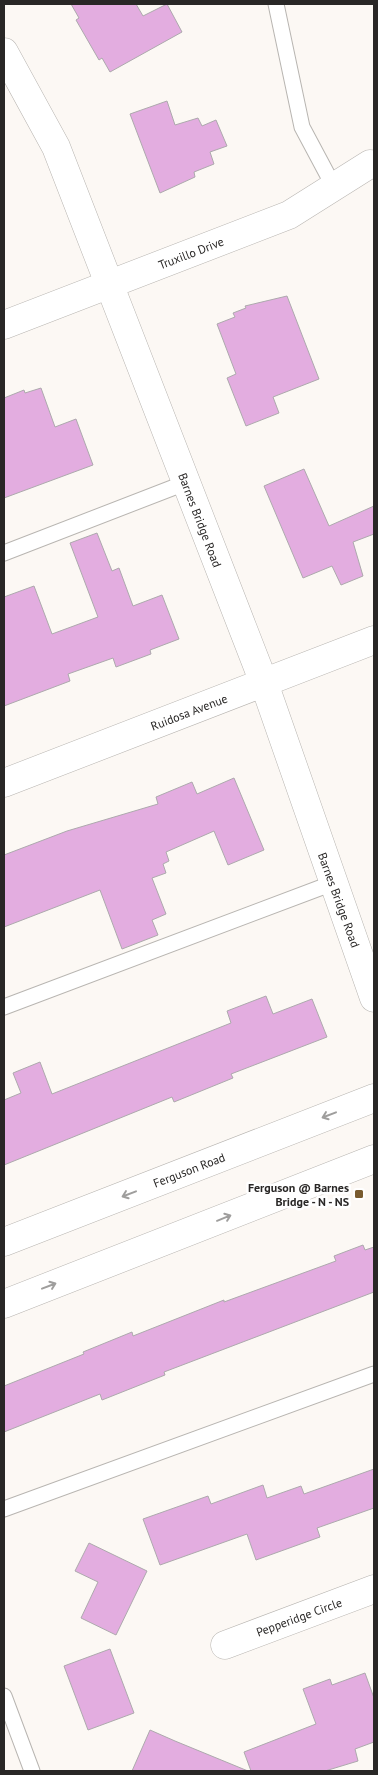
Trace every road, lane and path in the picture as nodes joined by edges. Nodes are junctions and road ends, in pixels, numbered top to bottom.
1 (276, 4) edge
2 (4, 52) edge
3 (370, 164) dead end
4 (334, 187) junction
5 (110, 284) junction
6 (4, 325) edge
7 (186, 483) junction
8 (4, 553) edge
9 (374, 640) edge
10 (264, 683) junction
11 (4, 783) edge
12 (333, 883) junction
13 (374, 998) edge
14 (4, 1007) edge
15 (374, 1098) edge
16 (374, 1159) edge
17 (4, 1242) edge
18 (4, 1304) edge
19 (374, 1374) edge
20 (4, 1509) edge
21 (374, 1589) edge
22 (225, 1644) dead end
23 (4, 1696) edge
24 (32, 1771) edge

1 - 4 lane
2 - 5 street, Barnes Bridge Road
3 - 4 street, Truxillo Drive
4 - 5 street, Truxillo Drive
5 - 6 street, Truxillo Drive
5 - 7 street, Barnes Bridge Road
7 - 8 lane
7 - 10 street, Barnes Bridge Road
9 - 10 street, Ruidosa Avenue
10 - 11 street, Ruidosa Avenue
10 - 12 street, Barnes Bridge Road
12 - 13 street, Barnes Bridge Road
12 - 14 lane
15 -> 17 street, Ferguson Road
18 -> 16 street
19 - 20 lane
21 - 22 street, Pepperidge Circle
23 - 24 lane

